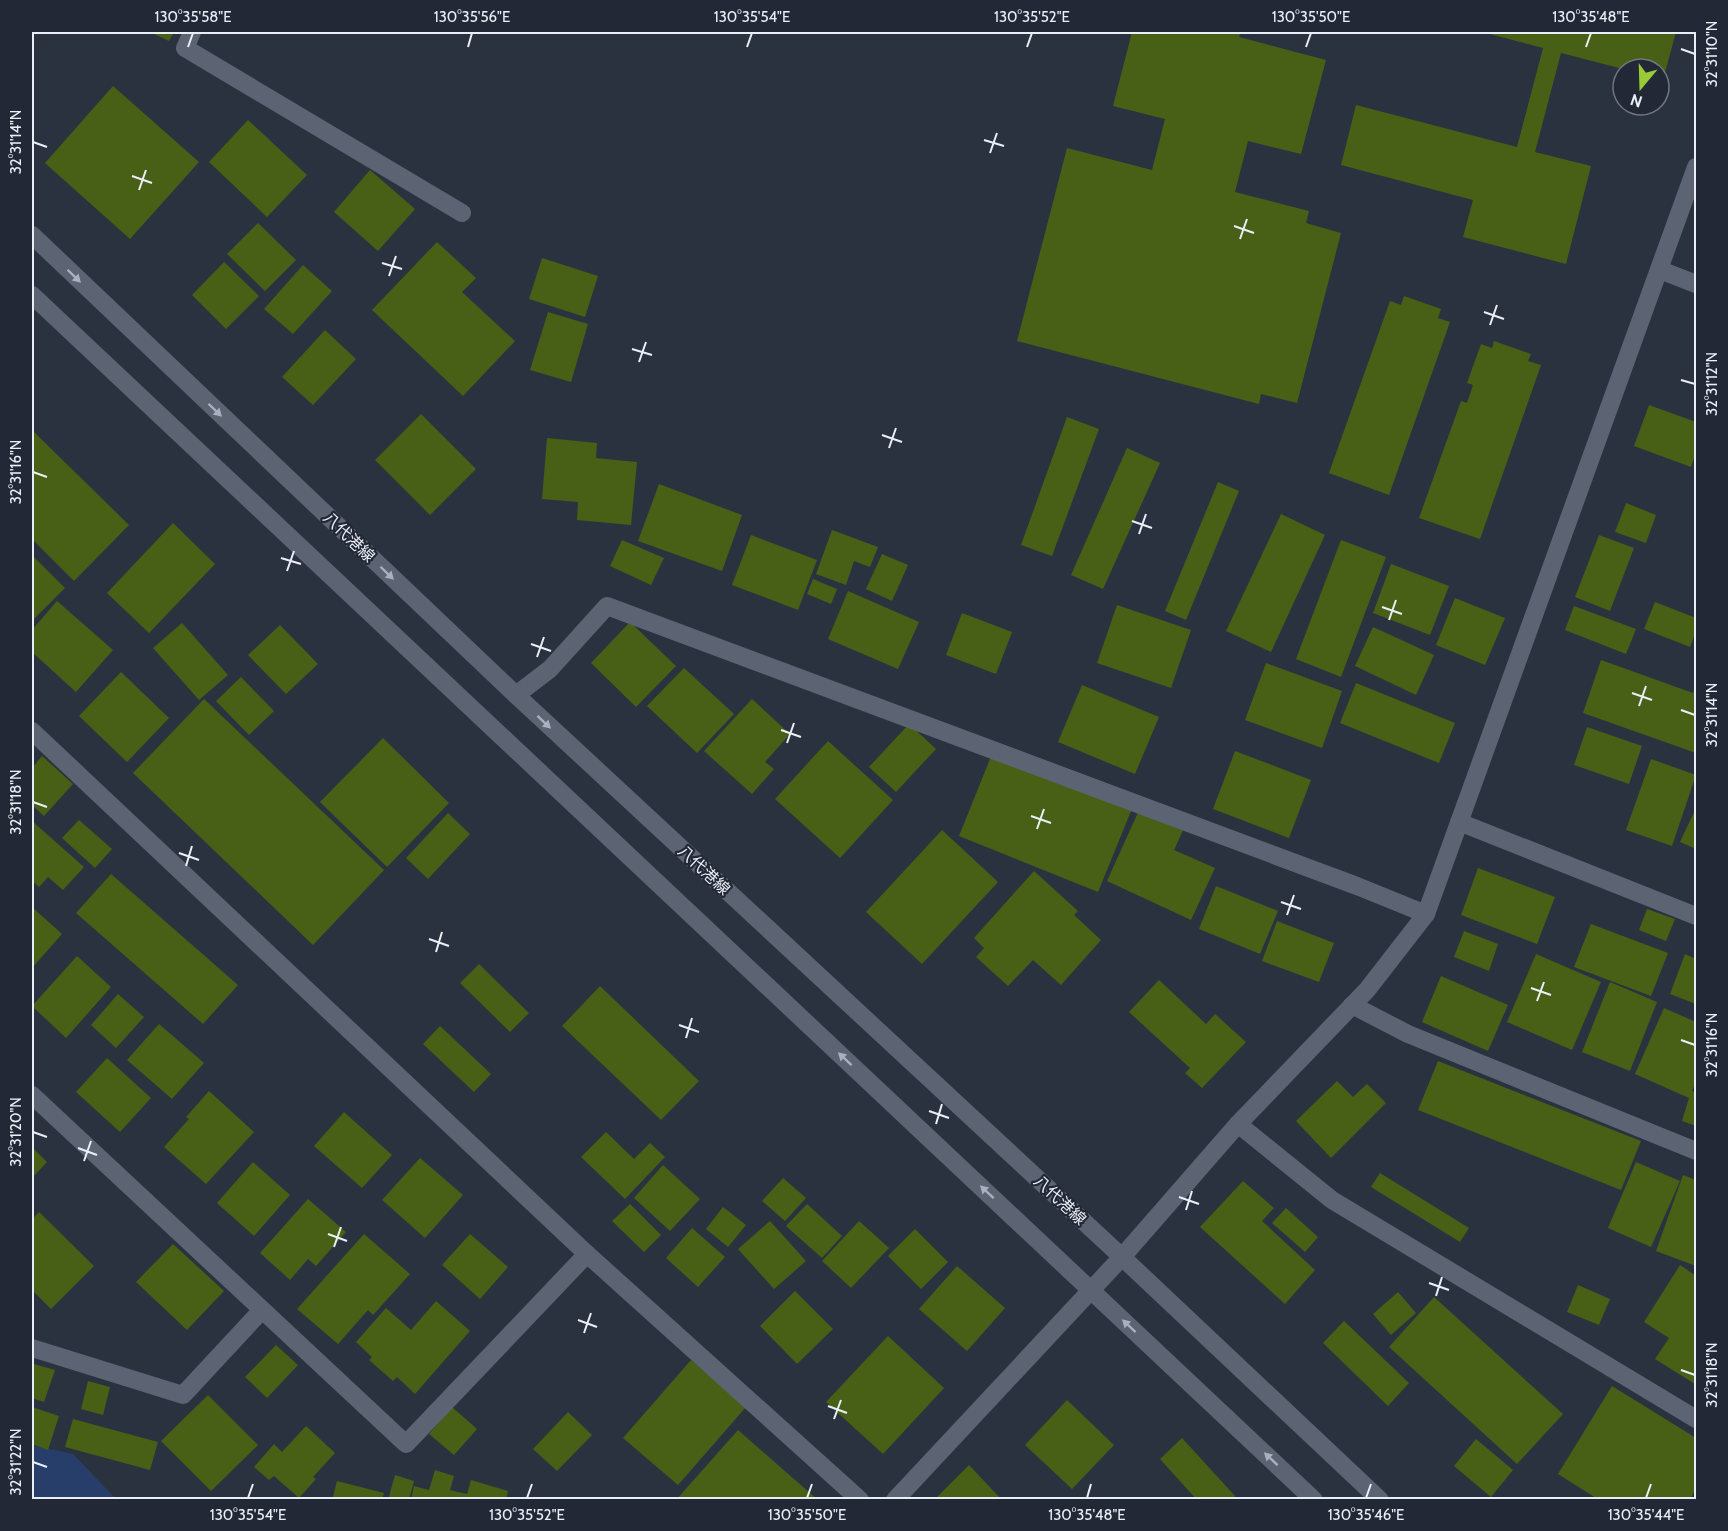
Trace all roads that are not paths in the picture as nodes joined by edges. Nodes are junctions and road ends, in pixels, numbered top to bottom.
1 (192, 32) edge
2 (1696, 167) edge
3 (462, 213) dead end
4 (32, 236) edge
5 (1660, 270) junction
6 (1696, 284) edge
7 (32, 295) edge
8 (516, 695) junction
9 (32, 731) edge
10 (1459, 822) junction
11 (1426, 914) junction
12 (1696, 916) edge
13 (1352, 1005) junction
14 (32, 1095) edge
15 (1238, 1124) junction
16 (1696, 1151) edge
17 (587, 1254) junction
18 (1122, 1257) junction
19 (1091, 1290) junction
20 (262, 1310) junction
21 (32, 1348) edge
22 (1696, 1419) edge
23 (860, 1500) edge
24 (895, 1500) edge
25 (1314, 1500) edge
26 (1380, 1500) edge

1 - 3 street
2 - 5 street
4 -> 8 street, 八代港線
5 - 6 street
5 - 10 street
19 -> 7 street
8 - 11 street
8 -> 18 street, 八代港線
9 - 17 street
10 - 11 street
10 - 12 street
11 - 13 street
13 - 15 street
13 - 16 street
14 - 20 street
15 - 18 street
15 - 22 street
17 - 20 street
17 - 23 street
18 - 19 street
18 - 26 street, 八代港線
19 - 24 street
25 -> 19 street
20 - 21 street

